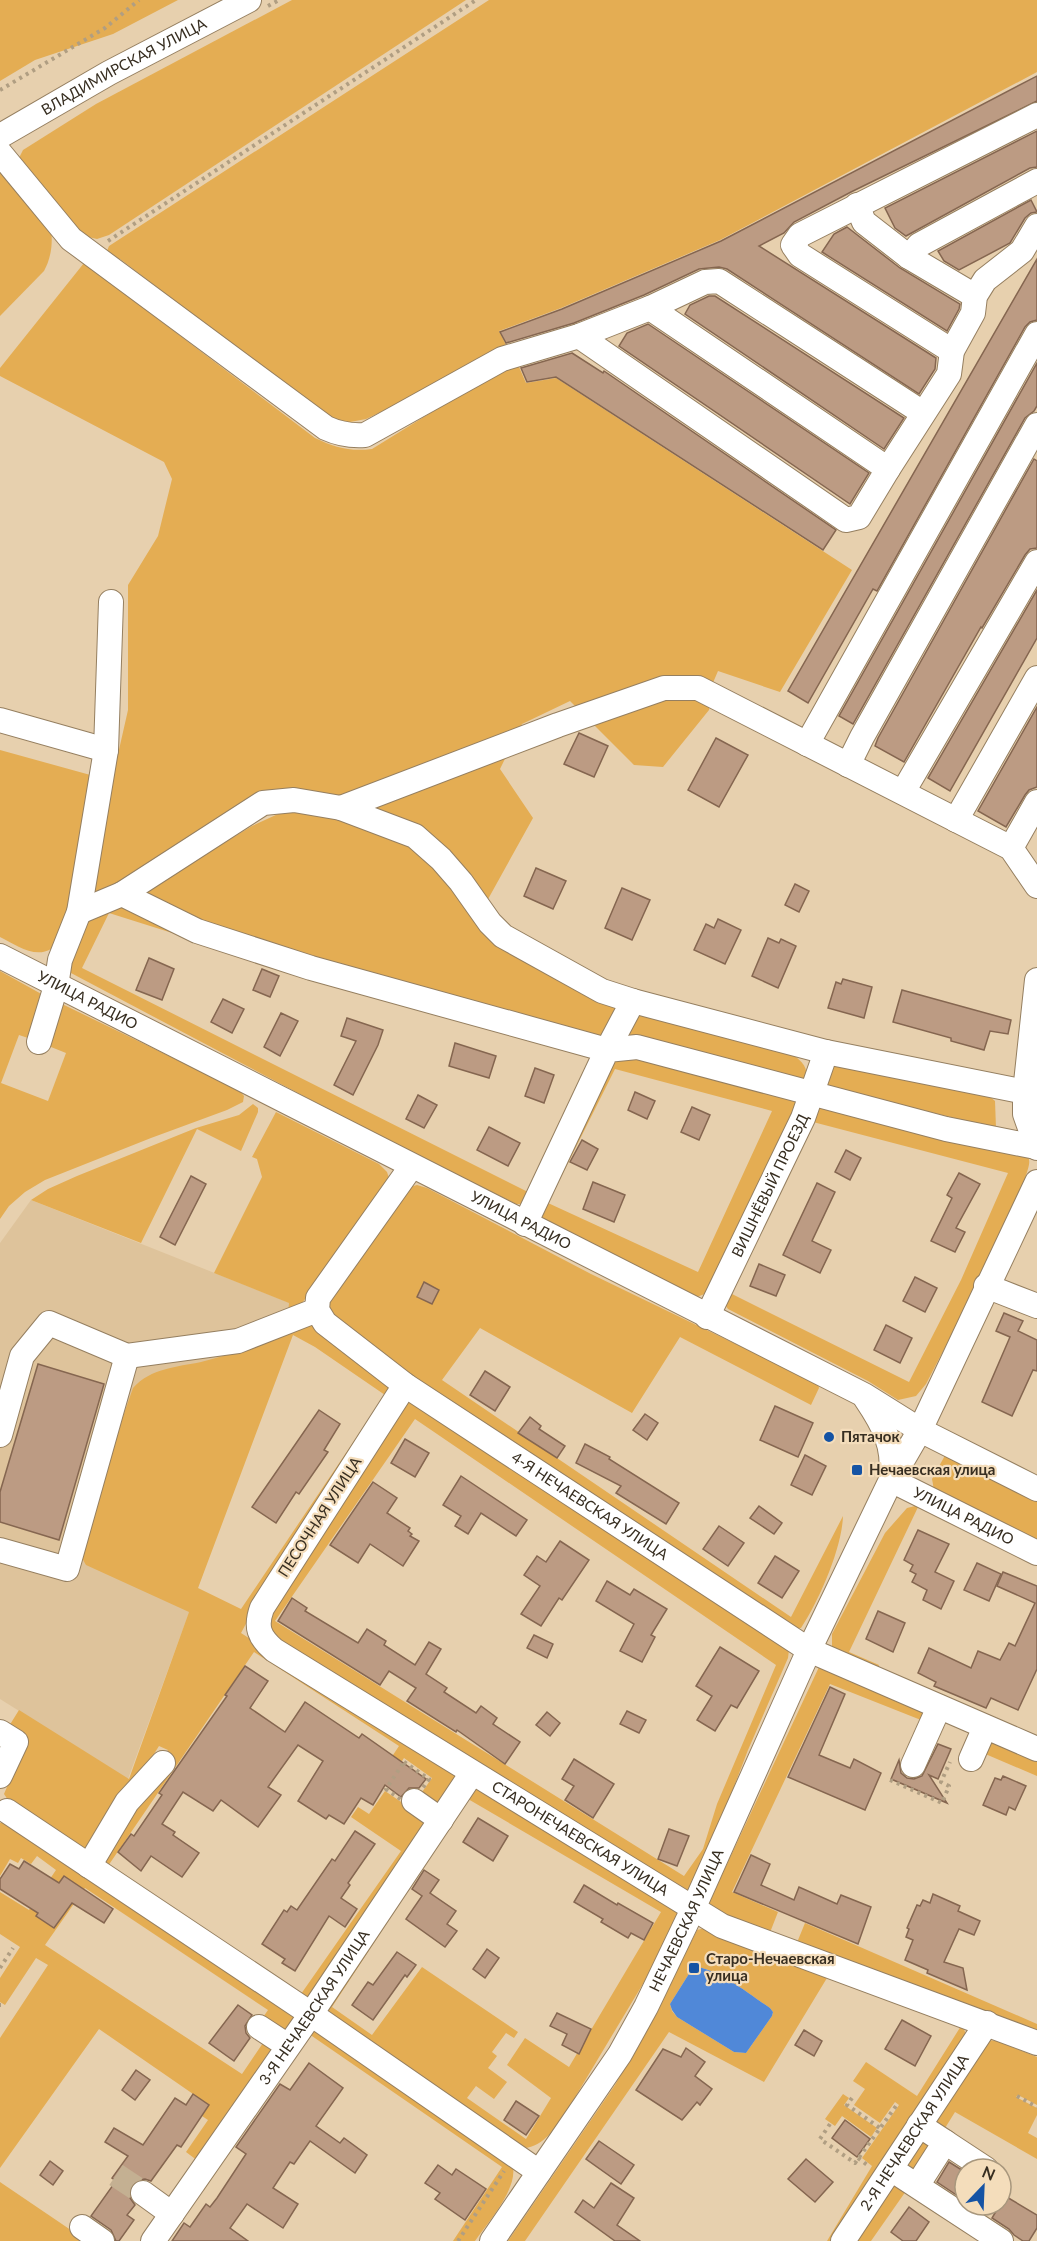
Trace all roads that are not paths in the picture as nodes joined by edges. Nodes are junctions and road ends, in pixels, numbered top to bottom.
1 (249, 0) edge
2 (1037, 115) edge
3 (0, 136) edge
4 (0, 153) edge
5 (1037, 181) edge
6 (857, 205) junction
7 (1037, 226) edge
8 (909, 257) junction
9 (975, 296) junction
10 (650, 309) junction
11 (1037, 334) edge
12 (579, 336) junction
13 (952, 351) junction
14 (923, 413) junction
15 (1037, 425) edge
16 (888, 469) junction
17 (1037, 562) edge
18 (111, 602) dead end
19 (1037, 678) edge
20 (0, 720) edge
21 (807, 744) junction
22 (106, 750) junction
23 (848, 765) junction
24 (903, 792) junction
25 (1037, 802) edge
26 (341, 808) junction
27 (956, 819) junction
28 (1011, 848) junction
29 (1037, 886) edge
30 (122, 894) junction
31 (79, 912) junction
32 (0, 956) edge
33 (1037, 980) edge
34 (56, 986) junction
35 (633, 1001) junction
36 (39, 1042) dead end
37 (607, 1050) junction
38 (826, 1052) junction
39 (1025, 1092) junction
40 (814, 1093) junction
41 (1037, 1148) edge
42 (411, 1167) junction
43 (1037, 1182) edge
44 (525, 1224) junction
45 (986, 1286) junction
46 (1037, 1306) edge
47 (317, 1310) junction
48 (707, 1317) junction
49 (127, 1356) junction
50 (405, 1385) junction
51 (864, 1395) junction
52 (920, 1430) junction
53 (0, 1435) edge
54 (891, 1480) junction
55 (1037, 1489) edge
56 (0, 1550) edge
57 (1037, 1553) edge
58 (274, 1650) joint
59 (809, 1650) junction
60 (939, 1707) junction
61 (985, 1727) junction
62 (0, 1732) edge
63 (1037, 1749) edge
64 (971, 1759) road end
65 (163, 1763) dead end
66 (913, 1765) dead end
67 (472, 1773) junction
68 (0, 1776) edge
69 (412, 1804) road end
70 (2, 1809) edge
71 (441, 1820) junction
72 (89, 1866) junction
73 (693, 1910) junction
74 (311, 2014) junction
75 (987, 2023) junction
76 (259, 2027) dead end
77 (1037, 2043) edge
78 (288, 2046) junction
79 (919, 2126) junction
80 (945, 2142) junction
81 (968, 2157) edge
82 (891, 2169) junction
83 (539, 2172) junction
84 (922, 2178) dead end
85 (143, 2193) tunnel mouth
86 (179, 2214) junction
87 (82, 2227) dead end
88 (102, 2241) edge
89 (153, 2241) edge
90 (492, 2241) edge
91 (843, 2241) edge
92 (1001, 2241) edge

1 - 3 street, ВЛАДИМИРСКАЯ УЛИЦА
2 - 6 street
4 - 12 street
5 - 8 street
6 - 8 street
6 - 13 street
7 - 9 street
8 - 9 street
9 - 13 street
10 - 12 street
10 - 14 street
10 - 16 street
11 - 21 street
12 - 16 street
13 - 14 street
14 - 16 street
15 - 23 street
17 - 24 street
18 - 22 street
19 - 27 street
20 - 22 street
21 - 23 street
21 - 26 street
22 - 31 street
23 - 24 street
24 - 27 street
25 - 28 street
26 - 30 street
26 - 35 street
27 - 28 street
28 - 29 street
30 - 31 street
30 - 37 street
31 - 34 street
32 - 34 street, УЛИЦА РАДИО
33 - 39 street
34 - 36 street
34 - 42 street, УЛИЦА РАДИО
35 - 37 street
35 - 38 street
37 - 40 street
37 - 44 street
38 - 39 street
38 - 40 street, ВИШНЁВЫЙ ПРОЕЗД
39 - 41 street
40 - 41 street
40 - 48 street, ВИШНЁВЫЙ ПРОЕЗД
42 - 44 street, УЛИЦА РАДИО
42 - 47 street
43 - 45 street
44 - 48 street, УЛИЦА РАДИО
45 - 46 street
45 - 52 street
47 - 49 street
47 - 50 street, 4-Я НЕЧАЕВСКАЯ УЛИЦА
48 - 51 street, УЛИЦА РАДИО
49 - 53 street
49 - 56 street
50 - 58 street, ПЕСОЧНАЯ УЛИЦА
50 - 59 street, 4-Я НЕЧАЕВСКАЯ УЛИЦА
51 - 52 street, УЛИЦА РАДИО
51 - 54 street
52 - 54 street, НЕЧАЕВСКАЯ УЛИЦА
52 - 55 street, УЛИЦА РАДИО
54 - 57 street, УЛИЦА РАДИО
54 - 59 street, НЕЧАЕВСКАЯ УЛИЦА
58 - 67 street, СТАРОНЕЧАЕВСКАЯ УЛИЦА
59 - 60 street, 4-Я НЕЧАЕВСКАЯ УЛИЦА
59 - 73 street, НЕЧАЕВСКАЯ УЛИЦА
60 - 61 street, 4-Я НЕЧАЕВСКАЯ УЛИЦА
60 - 66 street
61 - 63 street, 4-Я НЕЧАЕВСКАЯ УЛИЦА
61 - 64 street
62 - 68 street
65 - 72 street
67 - 71 street, 3-Я НЕЧАЕВСКАЯ УЛИЦА
67 - 73 street, СТАРОНЕЧАЕВСКАЯ УЛИЦА
69 - 71 street
70 - 72 street
71 - 74 street, 3-Я НЕЧАЕВСКАЯ УЛИЦА
72 - 74 street
73 - 75 street, СТАРОНЕЧАЕВСКАЯ УЛИЦА
73 - 83 street, НЕЧАЕВСКАЯ УЛИЦА
74 - 78 street, 3-Я НЕЧАЕВСКАЯ УЛИЦА
74 - 83 street
75 - 77 street, СТАРОНЕЧАЕВСКАЯ УЛИЦА
75 - 79 street, 2-Я НЕЧАЕВСКАЯ УЛИЦА
76 - 78 street
78 - 86 street, 3-Я НЕЧАЕВСКАЯ УЛИЦА
79 - 80 street
79 - 82 street, 2-Я НЕЧАЕВСКАЯ УЛИЦА
80 - 81 street
80 - 84 street
82 - 91 street, 2-Я НЕЧАЕВСКАЯ УЛИЦА
82 - 92 street
83 - 90 street, НЕЧАЕВСКАЯ УЛИЦА
85 - 86 street
86 - 89 street, 3-Я НЕЧАЕВСКАЯ УЛИЦА
87 - 88 street

